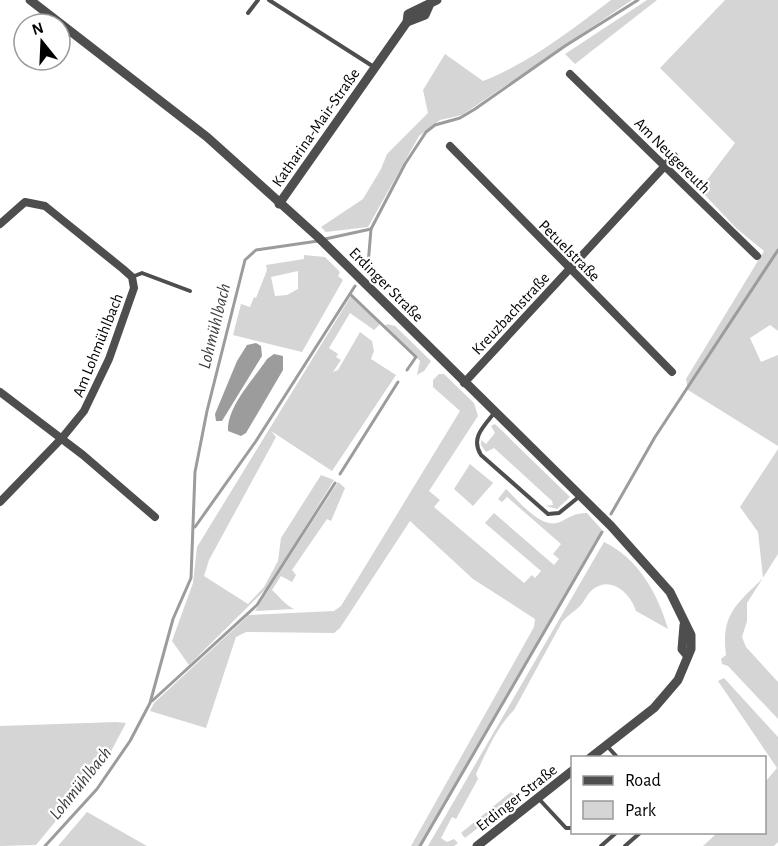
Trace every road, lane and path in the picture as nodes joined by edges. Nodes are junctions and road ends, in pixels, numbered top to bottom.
1 (30, 0) edge
2 (258, 0) edge
3 (269, 0) edge
4 (432, 3) edge
5 (248, 14) dead end
6 (374, 68) junction
7 (570, 74) dead end
8 (450, 146) dead end
9 (674, 156) dead end
10 (664, 166) junction
11 (279, 204) junction
12 (0, 224) edge
13 (757, 256) dead end
14 (570, 268) junction
15 (132, 278) junction
16 (190, 291) dead end
17 (672, 372) dead end
18 (464, 382) junction
19 (1, 394) edge
20 (495, 412) junction
21 (62, 438) junction
22 (580, 496) junction
23 (0, 502) edge
24 (155, 517) dead end
25 (606, 745) junction
26 (592, 756) edge
27 (616, 756) edge
28 (571, 773) edge
29 (539, 798) junction
30 (571, 828) edge
31 (615, 834) edge
32 (639, 834) edge
33 (477, 846) edge
34 (601, 846) edge
35 (625, 846) edge

1 - 11 street, Erdinger Straße
2 - 5 lane
3 - 6 lane, Katharina-Mair-Straße
4 - 6 street, Katharina-Mair-Straße
6 - 11 street, Katharina-Mair-Straße
7 - 10 street, Am Neugereuth
8 - 14 street, Petuelstraße
9 - 10 street, Kreuzbachstraße
10 - 13 street, Am Neugereuth
10 - 14 street, Kreuzbachstraße
11 - 18 street, Erdinger Straße
12 - 15 street, Am Lohmühlbach
14 - 17 street, Petuelstraße
14 - 18 street, Kreuzbachstraße
15 - 16 lane
15 - 21 street, Am Lohmühlbach
18 - 20 street, Erdinger Straße
19 - 21 street
20 - 22 street, Erdinger Straße
20 - 22 lane
21 - 23 street, Am Lohmühlbach
21 - 24 street
22 - 25 street, Erdinger Straße
25 - 26 street, Erdinger Straße
25 - 27 lane
28 - 29 street, Erdinger Straße
29 - 30 lane
29 - 33 street, Erdinger Straße
31 - 34 lane
32 - 35 lane

